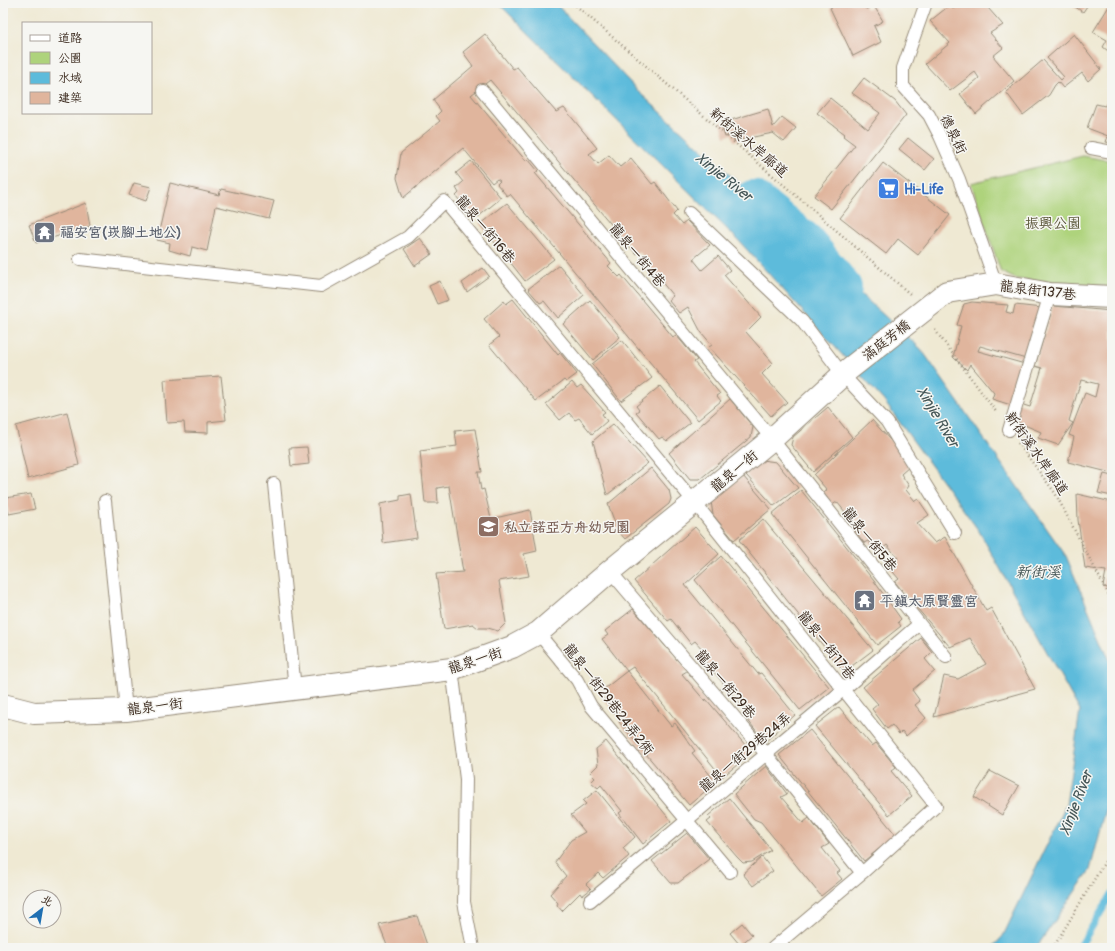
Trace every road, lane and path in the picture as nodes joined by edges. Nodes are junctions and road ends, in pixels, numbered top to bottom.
1 (573, 3) edge
2 (926, 3) edge
3 (482, 90) dead end
4 (1091, 148) dead end
5 (1112, 152) edge
6 (689, 213) dead end
7 (80, 259) dead end
8 (996, 284) junction
9 (1050, 294) junction
10 (1112, 297) edge
11 (922, 311) junction
12 (846, 372) junction
13 (1009, 430) junction
14 (772, 439) junction
15 (274, 484) dead end
16 (105, 501) dead end
17 (695, 503) junction
18 (955, 533) dead end
19 (610, 571) junction
20 (1112, 601) edge
21 (919, 624) junction
22 (538, 633) junction
23 (946, 657) dead end
24 (452, 669) junction
25 (295, 689) junction
26 (843, 690) junction
27 (3, 705) edge
28 (126, 710) junction
29 (766, 754) junction
30 (686, 820) junction
31 (1112, 850) edge
32 (730, 872) dead end
33 (862, 873) junction
34 (590, 901) dead end
35 (473, 948) edge
36 (773, 948) edge
37 (1053, 948) edge

1 - 11 path, 新街溪水岸廊道
2 - 8 lane, 德泉街
3 - 14 lane, 龍泉一街4巷
4 - 5 lane
6 - 12 lane
7 - 17 lane, 龍泉一街16巷
8 - 9 street, 龍泉街137巷
8 - 11 street, 龍泉街137巷
9 - 10 street, 龍泉街137巷
9 - 13 lane
11 - 12 street, 滿庭芳橋
11 - 13 path, 新街溪水岸廊道
12 - 14 street, 龍泉一街
12 - 18 lane
13 - 20 path, 新街溪水岸廊道
14 - 17 street, 龍泉一街
14 - 21 lane, 龍泉一街5巷
15 - 25 lane
16 - 28 lane
17 - 19 street, 龍泉一街
17 - 26 lane, 龍泉一街17巷
19 - 22 street, 龍泉一街
19 - 29 lane, 龍泉一街29巷
21 - 23 lane, 龍泉一街5巷
21 - 26 lane, 龍泉一街29巷24弄
22 - 24 street, 龍泉一街
22 - 30 lane, 龍泉一街29巷24弄2衖
24 - 25 street, 龍泉一街
24 - 35 lane
25 - 28 street, 龍泉一街
26 - 29 lane, 龍泉一街29巷24弄
26 - 33 lane, 龍泉一街17巷
27 - 28 street, 龍泉一街
29 - 30 lane, 龍泉一街29巷24弄
29 - 33 lane, 龍泉一街29巷
30 - 32 lane, 龍泉一街29巷24弄2衖
30 - 34 lane, 龍泉一街29巷24弄
31 - 37 path
33 - 36 lane

